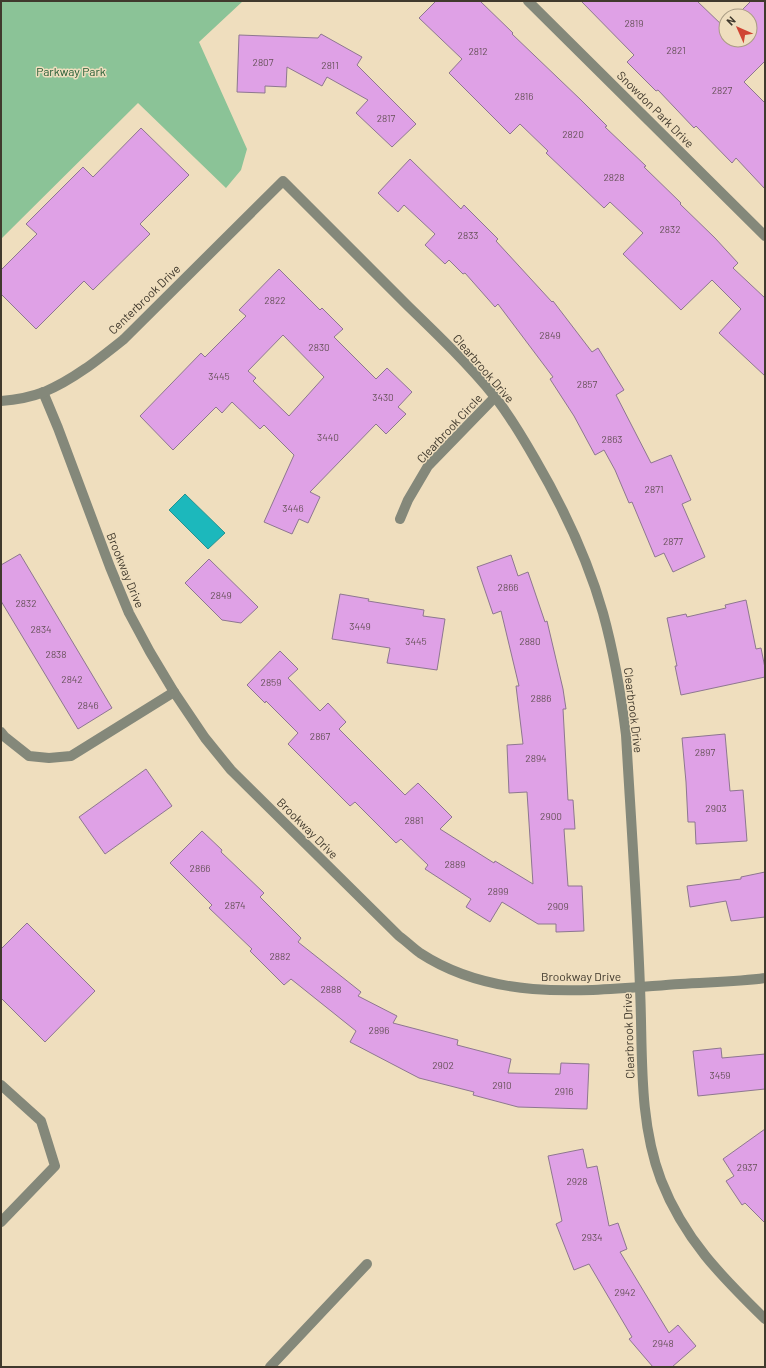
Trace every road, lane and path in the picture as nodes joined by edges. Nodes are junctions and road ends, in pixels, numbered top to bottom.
1 (528, 1) edge
2 (283, 181) joint
3 (765, 236) edge
4 (43, 392) junction
5 (495, 398) junction
6 (1, 401) edge
7 (400, 519) dead end
8 (174, 692) junction
9 (1, 732) edge
10 (765, 978) edge
11 (640, 988) junction
12 (1, 1085) edge
13 (1, 1222) edge
14 (366, 1264) dead end
15 (765, 1319) edge
16 (270, 1367) edge

1 - 3 street, Snowdon Park Drive
2 - 4 street, Centerbrook Drive
2 - 5 street, Clearbrook Drive
4 - 6 street, Centerbrook Drive
4 - 8 street, Brookway Drive
5 - 7 street, Clearbrook Circle
5 - 11 street, Clearbrook Drive
8 - 9 street
8 - 11 street, Brookway Drive
10 - 11 street, Brookway Drive
11 - 15 street, Clearbrook Drive
12 - 13 street
14 - 16 street

